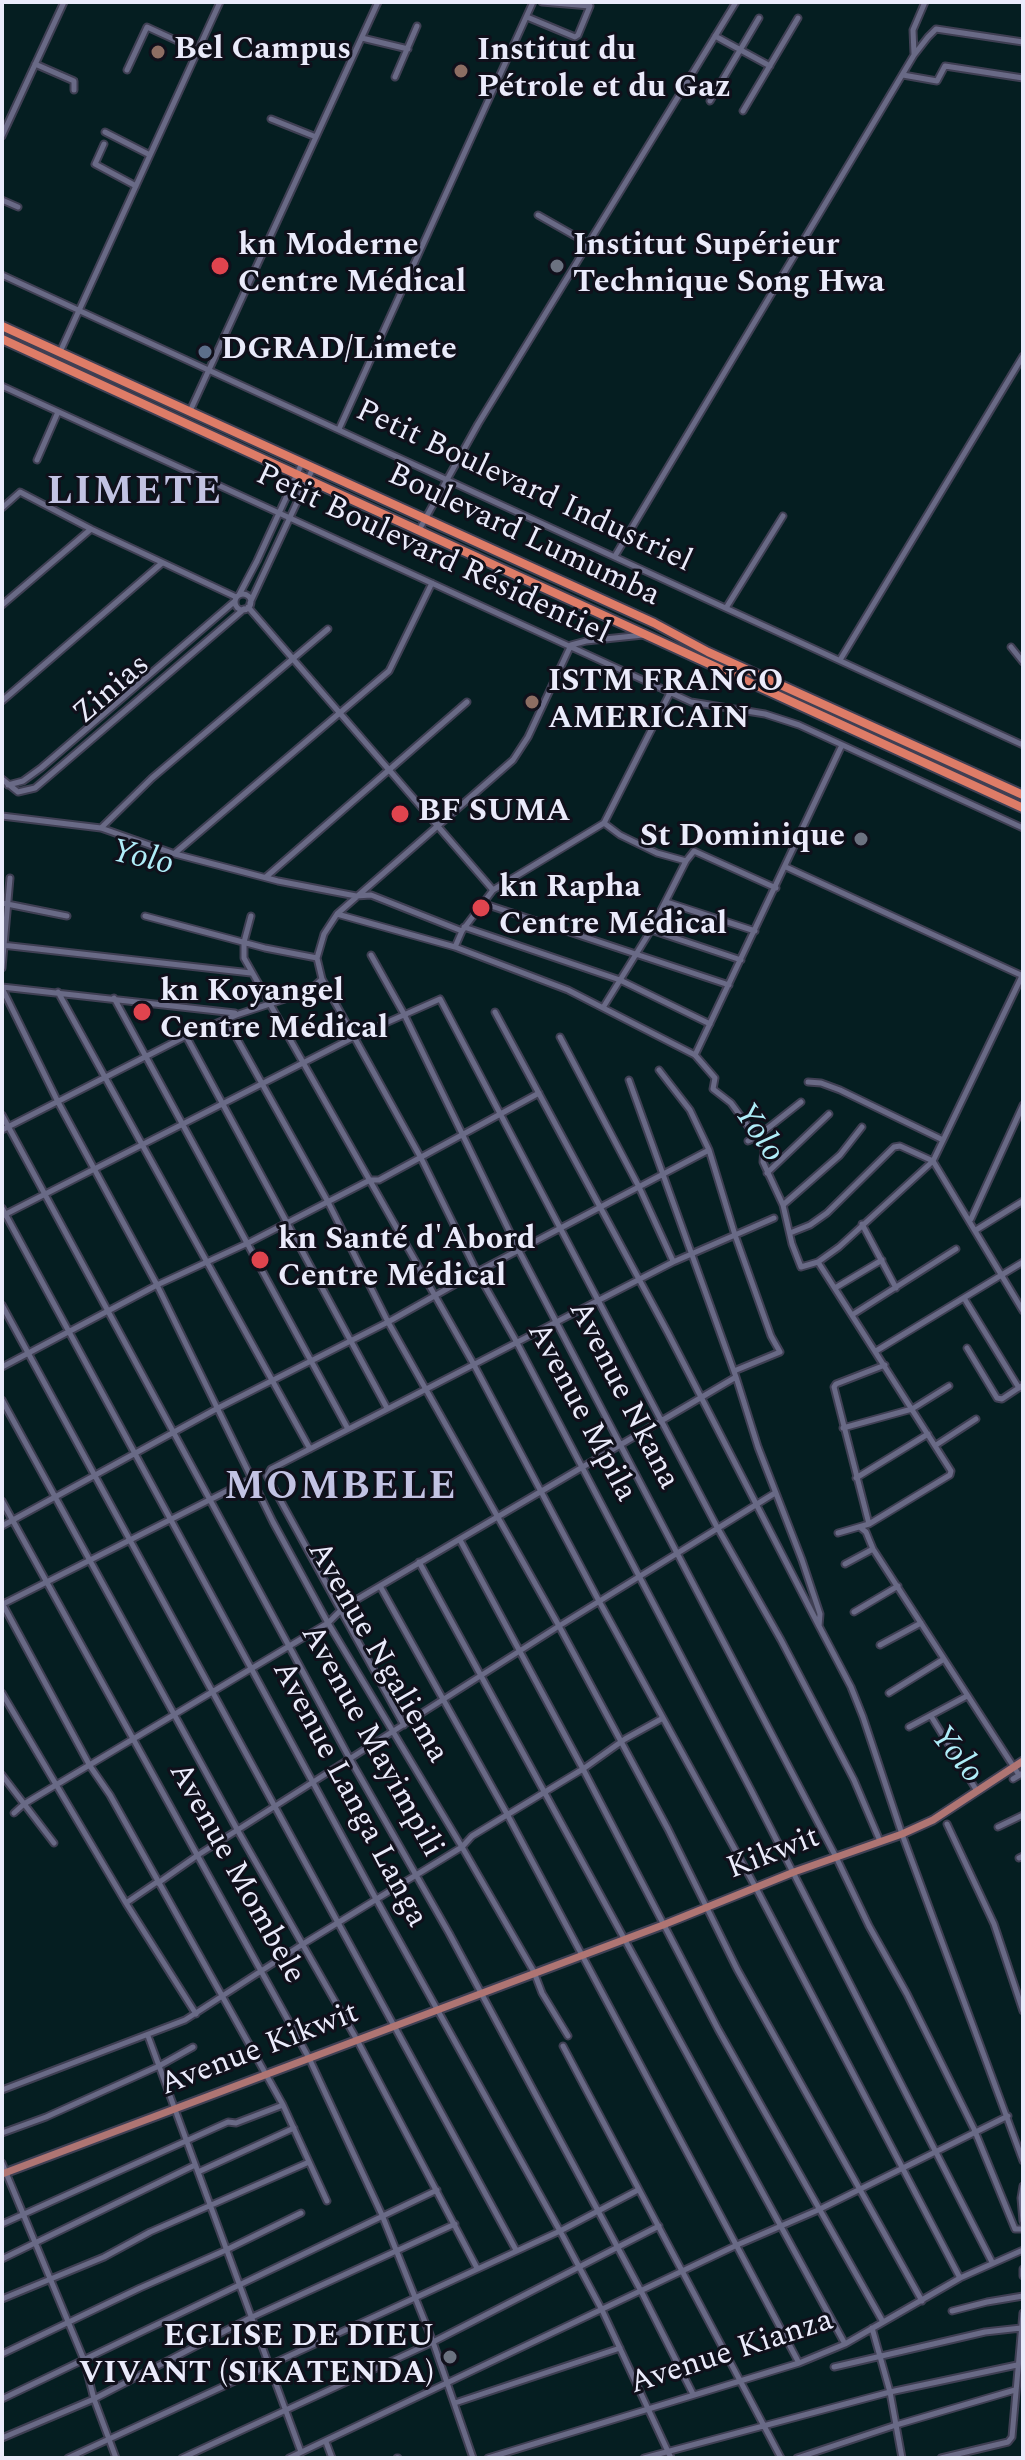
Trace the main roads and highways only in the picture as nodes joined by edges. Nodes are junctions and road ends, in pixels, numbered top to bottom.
1 (2, 326) edge
2 (2, 339) edge
3 (1023, 795) edge
4 (1023, 808) edge
5 (1020, 1763) edge
6 (534, 1972) joint
7 (4, 2173) edge

1 - 3 highway, Boulevard Lumumba
2 - 4 highway, Boulevard Lumumba
5 - 6 main road, Kikwit
6 - 7 main road, Avenue Kikwit

